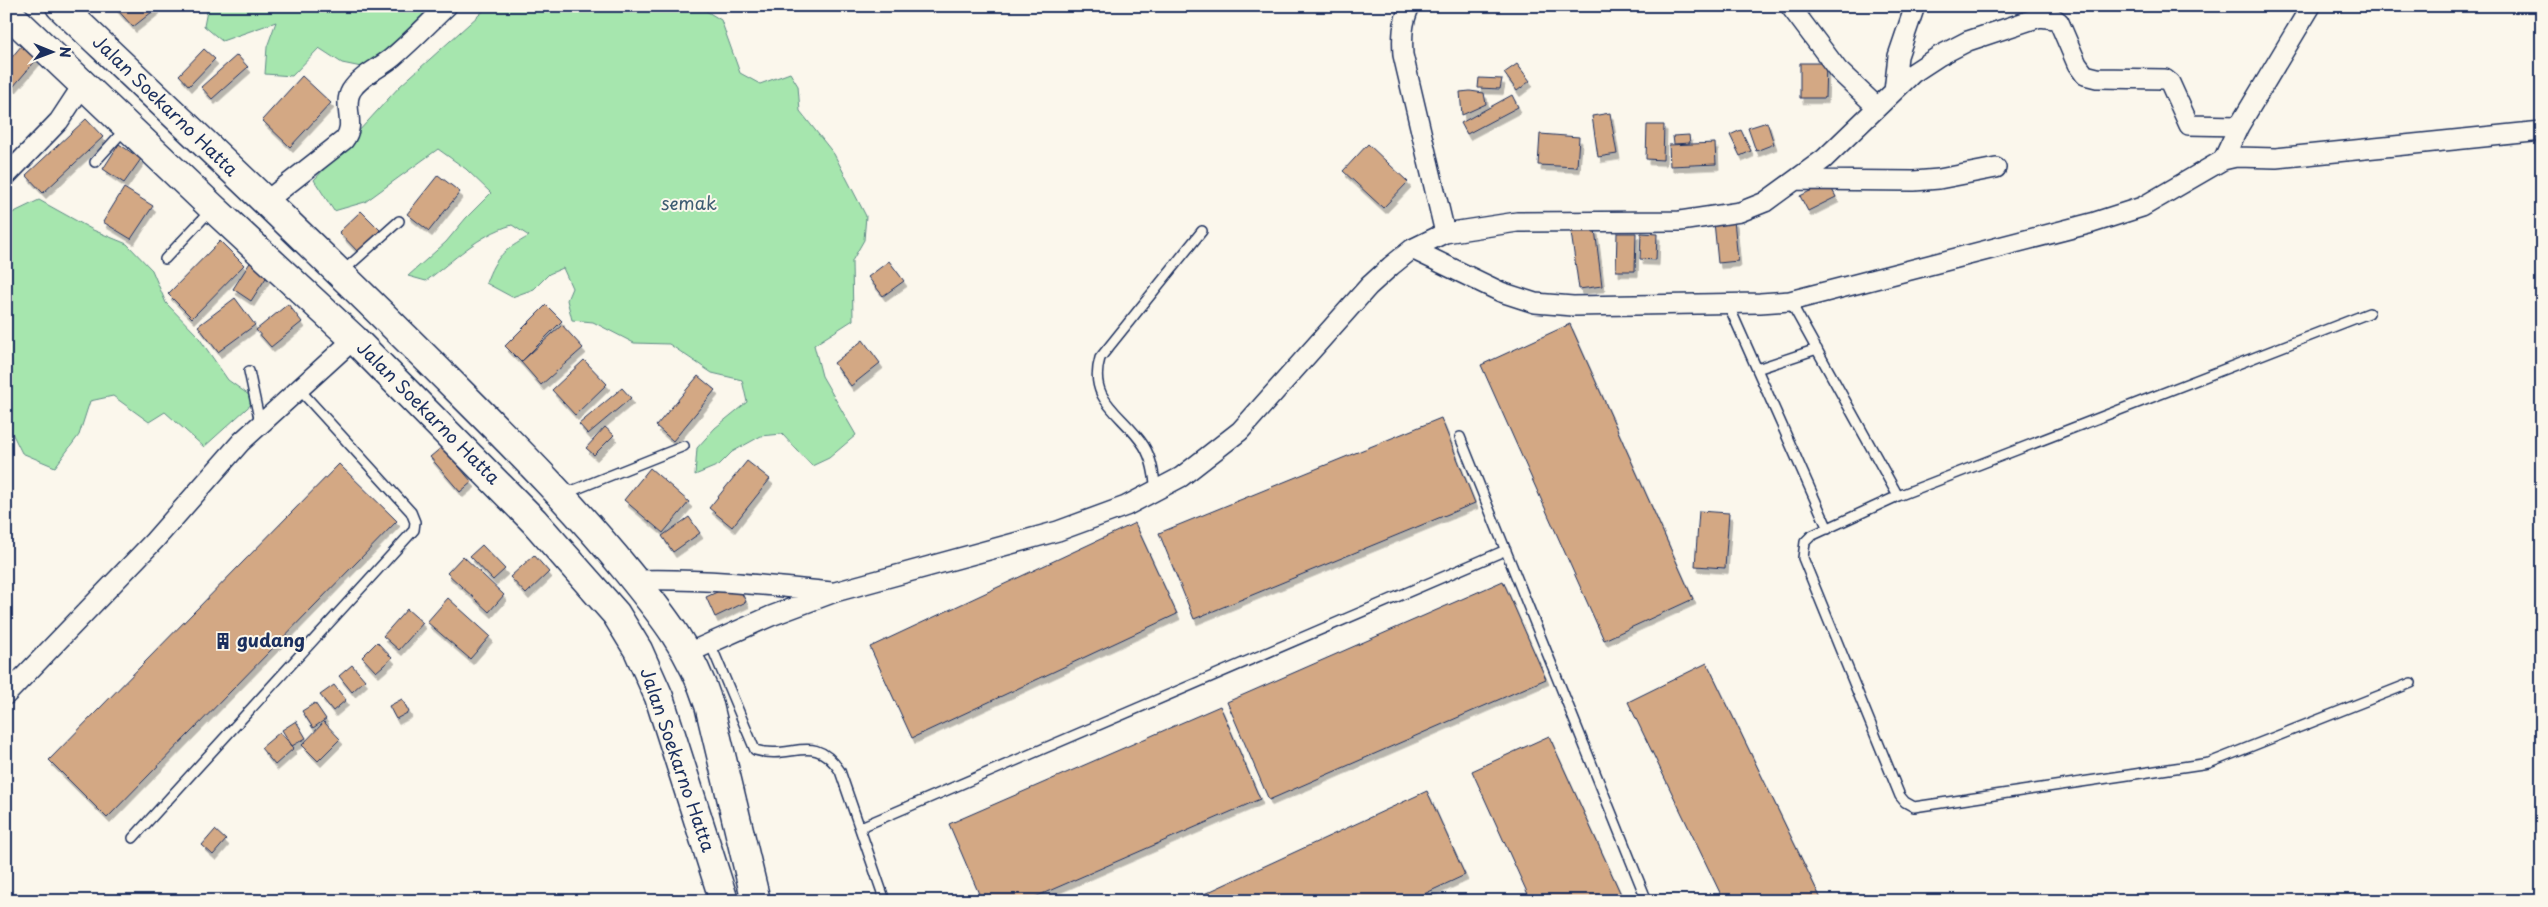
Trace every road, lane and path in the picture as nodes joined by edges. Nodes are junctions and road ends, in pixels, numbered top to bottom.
1 (61, 6) edge
2 (447, 6) edge
3 (1410, 6) edge
4 (1790, 6) edge
5 (1915, 6) edge
6 (2311, 6) edge
7 (6, 10) edge
8 (84, 83) junction
9 (1894, 91) junction
10 (161, 102) junction
11 (1877, 107) junction
12 (2239, 126) junction
13 (131, 129) junction
14 (2542, 132) edge
15 (2223, 160) junction
16 (95, 162) dead end
17 (1996, 168) dead end
18 (6, 176) edge
19 (1796, 180) junction
20 (265, 202) junction
21 (213, 208) junction
22 (399, 221) dead end
23 (1202, 231) dead end
24 (1445, 233) junction
25 (1412, 249) junction
26 (165, 259) dead end
27 (342, 272) junction
28 (1790, 301) junction
29 (1728, 304) junction
30 (2369, 313) dead end
31 (354, 339) junction
32 (1817, 349) junction
33 (1757, 369) junction
34 (249, 371) dead end
35 (298, 388) junction
36 (260, 424) junction
37 (1460, 437) dead end
38 (684, 446) dead end
39 (1156, 490) junction
40 (561, 496) junction
41 (1898, 496) junction
42 (1828, 529) junction
43 (1506, 550) junction
44 (634, 580) junction
45 (835, 592) junction
46 (699, 648) junction
47 (2411, 683) dead end
48 (6, 695) edge
49 (860, 827) junction
50 (134, 838) dead end
51 (724, 901) edge
52 (756, 901) edge
53 (885, 901) edge
54 (1647, 901) edge

1 - 10 highway, Jalan Soekarno Hatta
2 - 20 street
3 - 24 street
4 - 11 street
5 - 9 street
6 - 12 street
7 - 8 highway, Jalan Soekarno Hatta
8 - 13 highway, Jalan Soekarno Hatta
8 - 18 street
9 - 11 street
9 - 12 street
10 - 13 highway
10 - 20 highway, Jalan Soekarno Hatta
11 - 19 street
12 - 15 street
13 - 16 lane
13 - 21 highway, Jalan Soekarno Hatta
14 - 15 street
15 - 28 street
17 - 19 street
19 - 24 street
20 - 27 highway, Jalan Soekarno Hatta
21 - 26 lane
21 - 31 highway, Jalan Soekarno Hatta
22 - 27 lane
23 - 39 lane
24 - 25 street
25 - 29 street
25 - 39 street
27 - 40 highway, Jalan Soekarno Hatta
28 - 29 street
28 - 32 lane
29 - 33 lane
30 - 41 lane
31 - 35 street
31 - 51 highway, Jalan Soekarno Hatta
32 - 33 lane
32 - 41 lane
33 - 42 lane
34 - 36 lane
35 - 36 street
35 - 50 lane
36 - 48 street
37 - 43 lane
38 - 40 lane
39 - 45 street
40 - 44 highway, Jalan Soekarno Hatta
41 - 42 lane
42 - 47 lane
43 - 49 lane
43 - 54 lane
44 - 45 street
44 - 46 highway, Jalan Soekarno Hatta
45 - 46 street
46 - 49 lane
46 - 52 highway, Jalan Soekarno Hatta
49 - 53 lane

